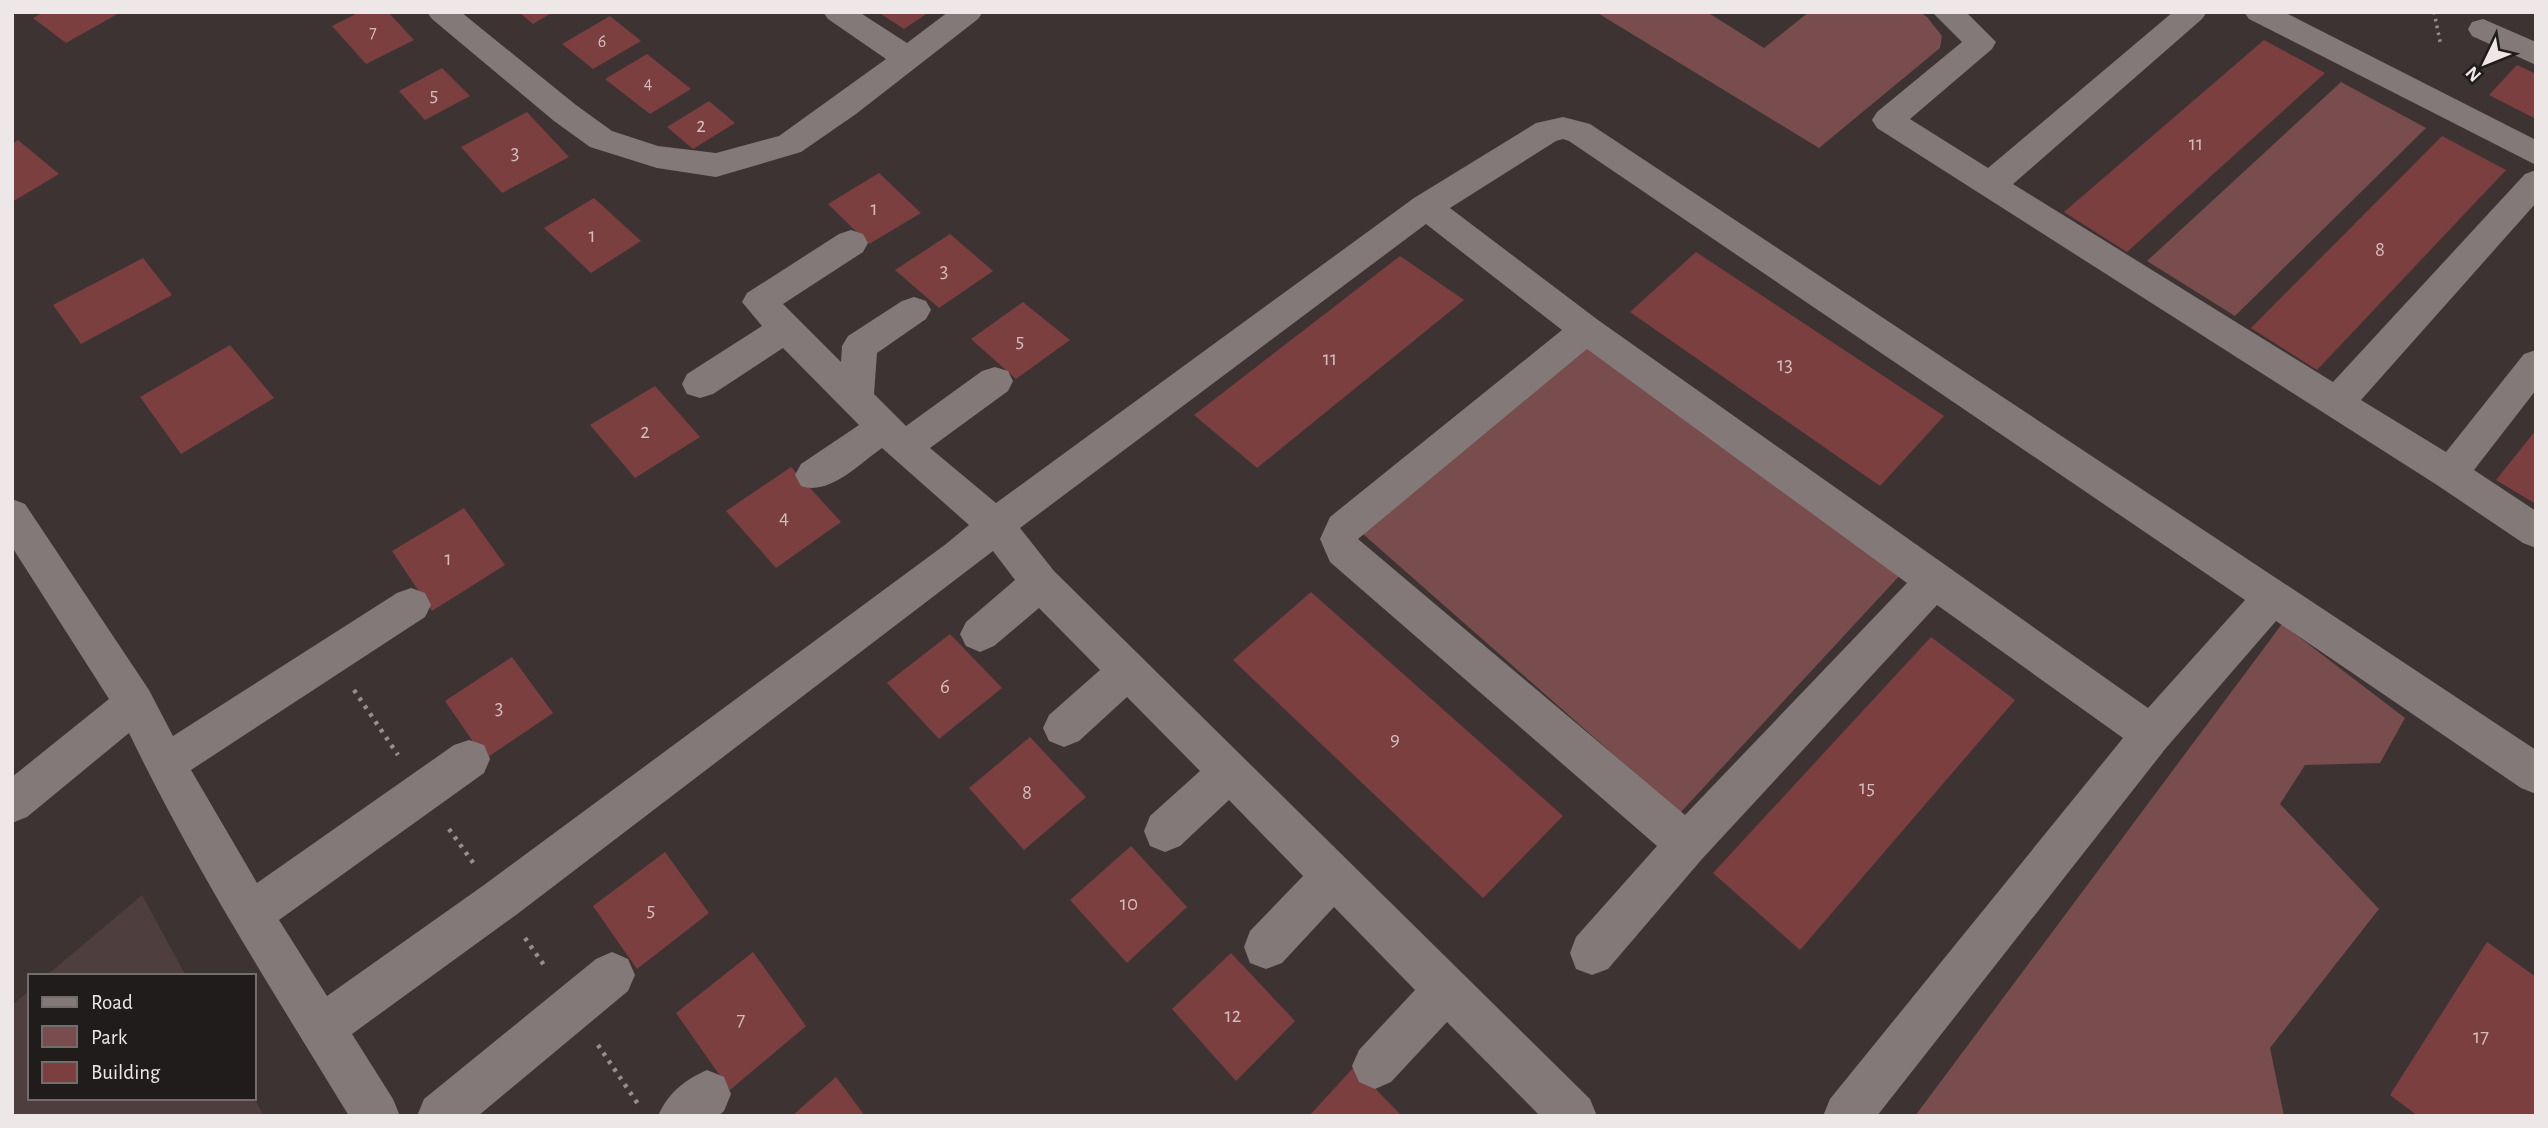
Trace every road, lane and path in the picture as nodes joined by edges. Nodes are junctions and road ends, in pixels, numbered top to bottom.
1 (442, 12) edge
2 (838, 12) edge
3 (968, 12) edge
4 (1947, 12) edge
5 (2192, 12) edge
6 (2259, 12) edge
7 (2434, 12) edge
8 (2483, 29) dead end
9 (2441, 46) dead end
10 (2536, 55) edge
11 (906, 58) junction
12 (2536, 154) edge
13 (2536, 182) edge
14 (1990, 185) junction
15 (1426, 207) junction
16 (851, 243) dead end
17 (915, 310) dead end
18 (772, 315) junction
19 (1586, 330) junction
20 (2536, 364) edge
21 (995, 381) dead end
22 (700, 384) dead end
23 (2336, 403) junction
24 (881, 424) junction
25 (2450, 474) junction
26 (814, 475) dead end
27 (12, 515) edge
28 (995, 525) junction
29 (2536, 532) edge
30 (1934, 581) junction
31 (1040, 583) junction
32 (2272, 598) junction
33 (411, 605) dead end
34 (980, 634) dead end
35 (1128, 670) junction
36 (135, 703) junction
37 (1064, 728) dead end
38 (2151, 734) junction
39 (469, 759) dead end
40 (165, 764) junction
41 (1229, 772) junction
42 (2536, 774) edge
43 (12, 803) edge
44 (1165, 831) dead end
45 (1687, 844) junction
46 (1333, 876) junction
47 (250, 914) junction
48 (1266, 947) dead end
49 (1592, 953) dead end
50 (612, 975) dead end
51 (1446, 990) junction
52 (323, 1027) junction
53 (1375, 1066) dead end
54 (376, 1116) edge
55 (441, 1116) edge
56 (1573, 1116) edge
57 (1847, 1116) edge

1 - 11 street
2 - 11 street
3 - 11 street
4 - 14 street
5 - 14 street
6 - 12 street
7 - 9 path
8 - 10 street
13 - 23 street
14 - 23 street
15 - 19 street
15 - 28 street
15 - 32 street
16 - 18 street
17 - 24 street
18 - 22 street
18 - 24 street
19 - 30 street
19 - 45 street
20 - 25 street
21 - 24 street
23 - 25 street
24 - 26 street
24 - 28 street
25 - 29 street
27 - 36 street
28 - 31 street
28 - 52 street
30 - 38 street
30 - 45 street
31 - 34 street
31 - 35 street
32 - 38 street
32 - 42 street
33 - 40 street
35 - 37 street
35 - 41 street
36 - 40 street
36 - 43 street
38 - 57 street
39 - 47 street
40 - 47 street
41 - 44 street
41 - 46 street
45 - 49 street
46 - 48 street
46 - 51 street
47 - 52 street
50 - 55 street
51 - 53 street
51 - 56 street
52 - 54 street

